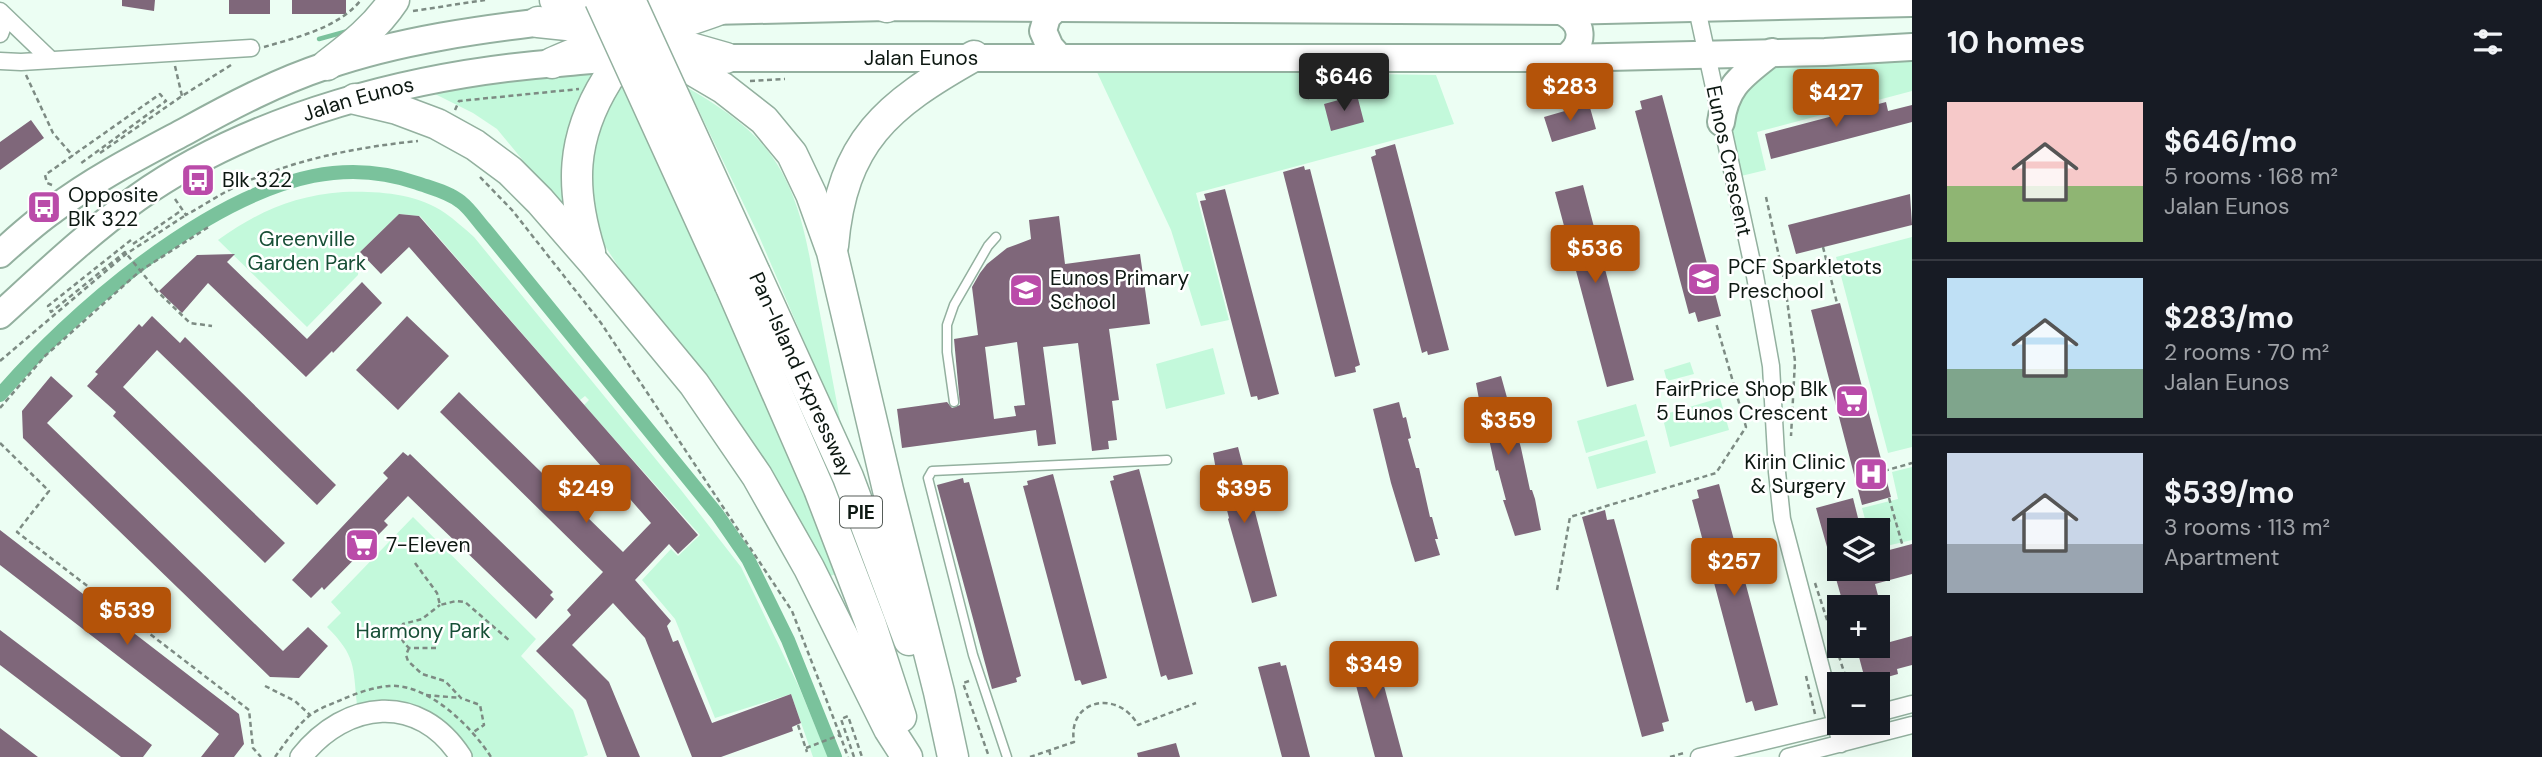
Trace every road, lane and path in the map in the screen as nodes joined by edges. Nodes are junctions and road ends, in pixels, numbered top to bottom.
1 (361, 0) edge
2 (485, 0) edge
3 (392, 2) edge
4 (1872, 2) edge
5 (877, 4) edge
6 (1912, 4) edge
7 (1194, 5) edge
8 (1652, 5) edge
9 (1432, 6) edge
10 (1490, 6) edge
11 (1056, 8) junction
12 (1545, 8) edge
13 (1698, 9) junction
14 (718, 10) joint
15 (546, 11) edge
16 (3, 14) edge
17 (626, 23) edge
18 (0, 34) edge
19 (1912, 47) edge
20 (256, 48) joint
21 (1772, 52) junction
22 (172, 53) junction
23 (1706, 54) junction
24 (974, 56) junction
25 (1058, 56) junction
26 (672, 58) junction
27 (726, 58) junction
28 (1565, 58) junction
29 (51, 60) junction
30 (0, 61) edge
31 (21, 62) junction
32 (233, 63) dead end
33 (552, 63) joint
34 (327, 65) junction
35 (1306, 72) dead end
36 (1399, 78) dead end
37 (182, 96) junction
38 (355, 99) junction
39 (1721, 122) junction
40 (422, 141) dead end
41 (74, 156) junction
42 (80, 164) dead end
43 (74, 172) dead end
44 (476, 173) dead end
45 (55, 186) dead end
46 (1766, 197) dead end
47 (186, 215) junction
48 (210, 226) dead end
49 (996, 237) dead end
50 (1823, 247) dead end
51 (832, 252) junction
52 (0, 254) edge
53 (126, 254) junction
54 (594, 263) junction
55 (140, 271) junction
56 (743, 279) junction
57 (1838, 303) dead end
58 (0, 315) edge
59 (1716, 323) dead end
60 (212, 326) dead end
61 (0, 361) edge
62 (954, 402) dead end
63 (0, 408) edge
64 (1791, 440) dead end
65 (0, 443) edge
66 (1167, 460) dead end
67 (1912, 463) edge
68 (1884, 471) dead end
69 (1889, 498) dead end
70 (1895, 520) junction
71 (1890, 521) edge
72 (1903, 547) dead end
73 (415, 563) dead end
74 (1812, 572) dead end
75 (1557, 590) dead end
76 (440, 606) junction
77 (510, 641) dead end
78 (409, 648) junction
79 (436, 648) dead end
80 (1844, 672) edge
81 (973, 680) dead end
82 (1827, 683) edge
83 (265, 686) dead end
84 (373, 690) dead end
85 (425, 695) dead end
86 (461, 698) junction
87 (1196, 703) dead end
88 (1912, 704) edge
89 (1890, 710) edge
90 (310, 715) junction
91 (798, 725) dead end
92 (1912, 725) edge
93 (1827, 726) edge
94 (472, 733) dead end
95 (840, 735) junction
96 (1840, 735) edge
97 (1841, 744) junction
98 (1049, 750) junction
99 (1676, 756) edge
100 (1708, 756) edge
101 (261, 757) edge
102 (275, 757) edge
103 (301, 757) edge
104 (461, 757) edge
105 (848, 757) edge
106 (855, 757) edge
107 (862, 757) edge
108 (907, 757) edge
109 (915, 757) edge
110 (953, 757) edge
111 (989, 757) edge
112 (1007, 757) edge
113 (1030, 757) edge
114 (1051, 757) edge
115 (1670, 757) edge
116 (1788, 757) edge

1 - 20 path
2 - 3 path
3 - 34 highway
4 - 6 highway
4 - 13 highway
5 - 11 highway
5 - 14 highway
7 - 9 highway
7 - 11 highway
8 - 12 highway
8 - 13 highway
9 - 10 highway
10 - 12 highway
11 - 25 highway
12 - 28 highway
13 - 23 street, Eunos Crescent
14 - 17 highway
15 - 17 highway
15 - 34 highway, Jalan Eunos
16 - 18 street
16 - 29 street
17 - 26 highway
17 - 27 highway
17 - 33 highway
17 - 54 highway
17 - 56 highway, Pan-Island Expressway / PIE, bridge
19 - 21 highway, Jalan Eunos
20 - 22 street
21 - 23 highway, Jalan Eunos
21 - 39 highway
22 - 29 street
22 - 37 path
23 - 28 highway, Jalan Eunos
23 - 39 street, Eunos Crescent
24 - 25 highway, Jalan Eunos
24 - 27 highway, Jalan Eunos
24 - 51 highway
25 - 28 highway, Jalan Eunos
26 - 27 highway, Jalan Eunos
26 - 51 highway
29 - 31 street
30 - 31 street
31 - 41 path
32 - 37 path
33 - 38 highway, Jalan Eunos
34 - 52 highway, Jalan Eunos
35 - 36 path
37 - 43 path
38 - 54 highway
38 - 58 highway, Jalan Eunos
39 - 82 street, Eunos Crescent
40 - 47 path
41 - 42 path
41 - 45 path
44 - 95 path
46 - 64 path
47 - 53 path
47 - 53 path
48 - 55 path
49 - 62 lane
50 - 57 path
51 - 110 highway
53 - 55 path
53 - 61 path
54 - 108 highway
55 - 60 path
55 - 63 path
56 - 109 highway, Pan-Island Expressway / PIE
56 - 110 highway, Pan-Island Expressway / PIE
59 - 75 path
65 - 101 path
66 - 112 lane
67 - 68 path
69 - 70 path
70 - 71 path
70 - 72 path
73 - 76 path
74 - 80 path
76 - 77 path
76 - 78 path
78 - 79 path
78 - 86 path
81 - 111 path
83 - 90 path
84 - 90 path
85 - 86 path
86 - 94 path
87 - 98 path
88 - 89 street
90 - 102 path
91 - 95 path
92 - 97 street
93 - 100 street
95 - 105 path
96 - 97 street, Eunos Crescent
97 - 116 street
98 - 113 path
98 - 114 path
99 - 115 path
103 - 104 street
106 - 107 path

